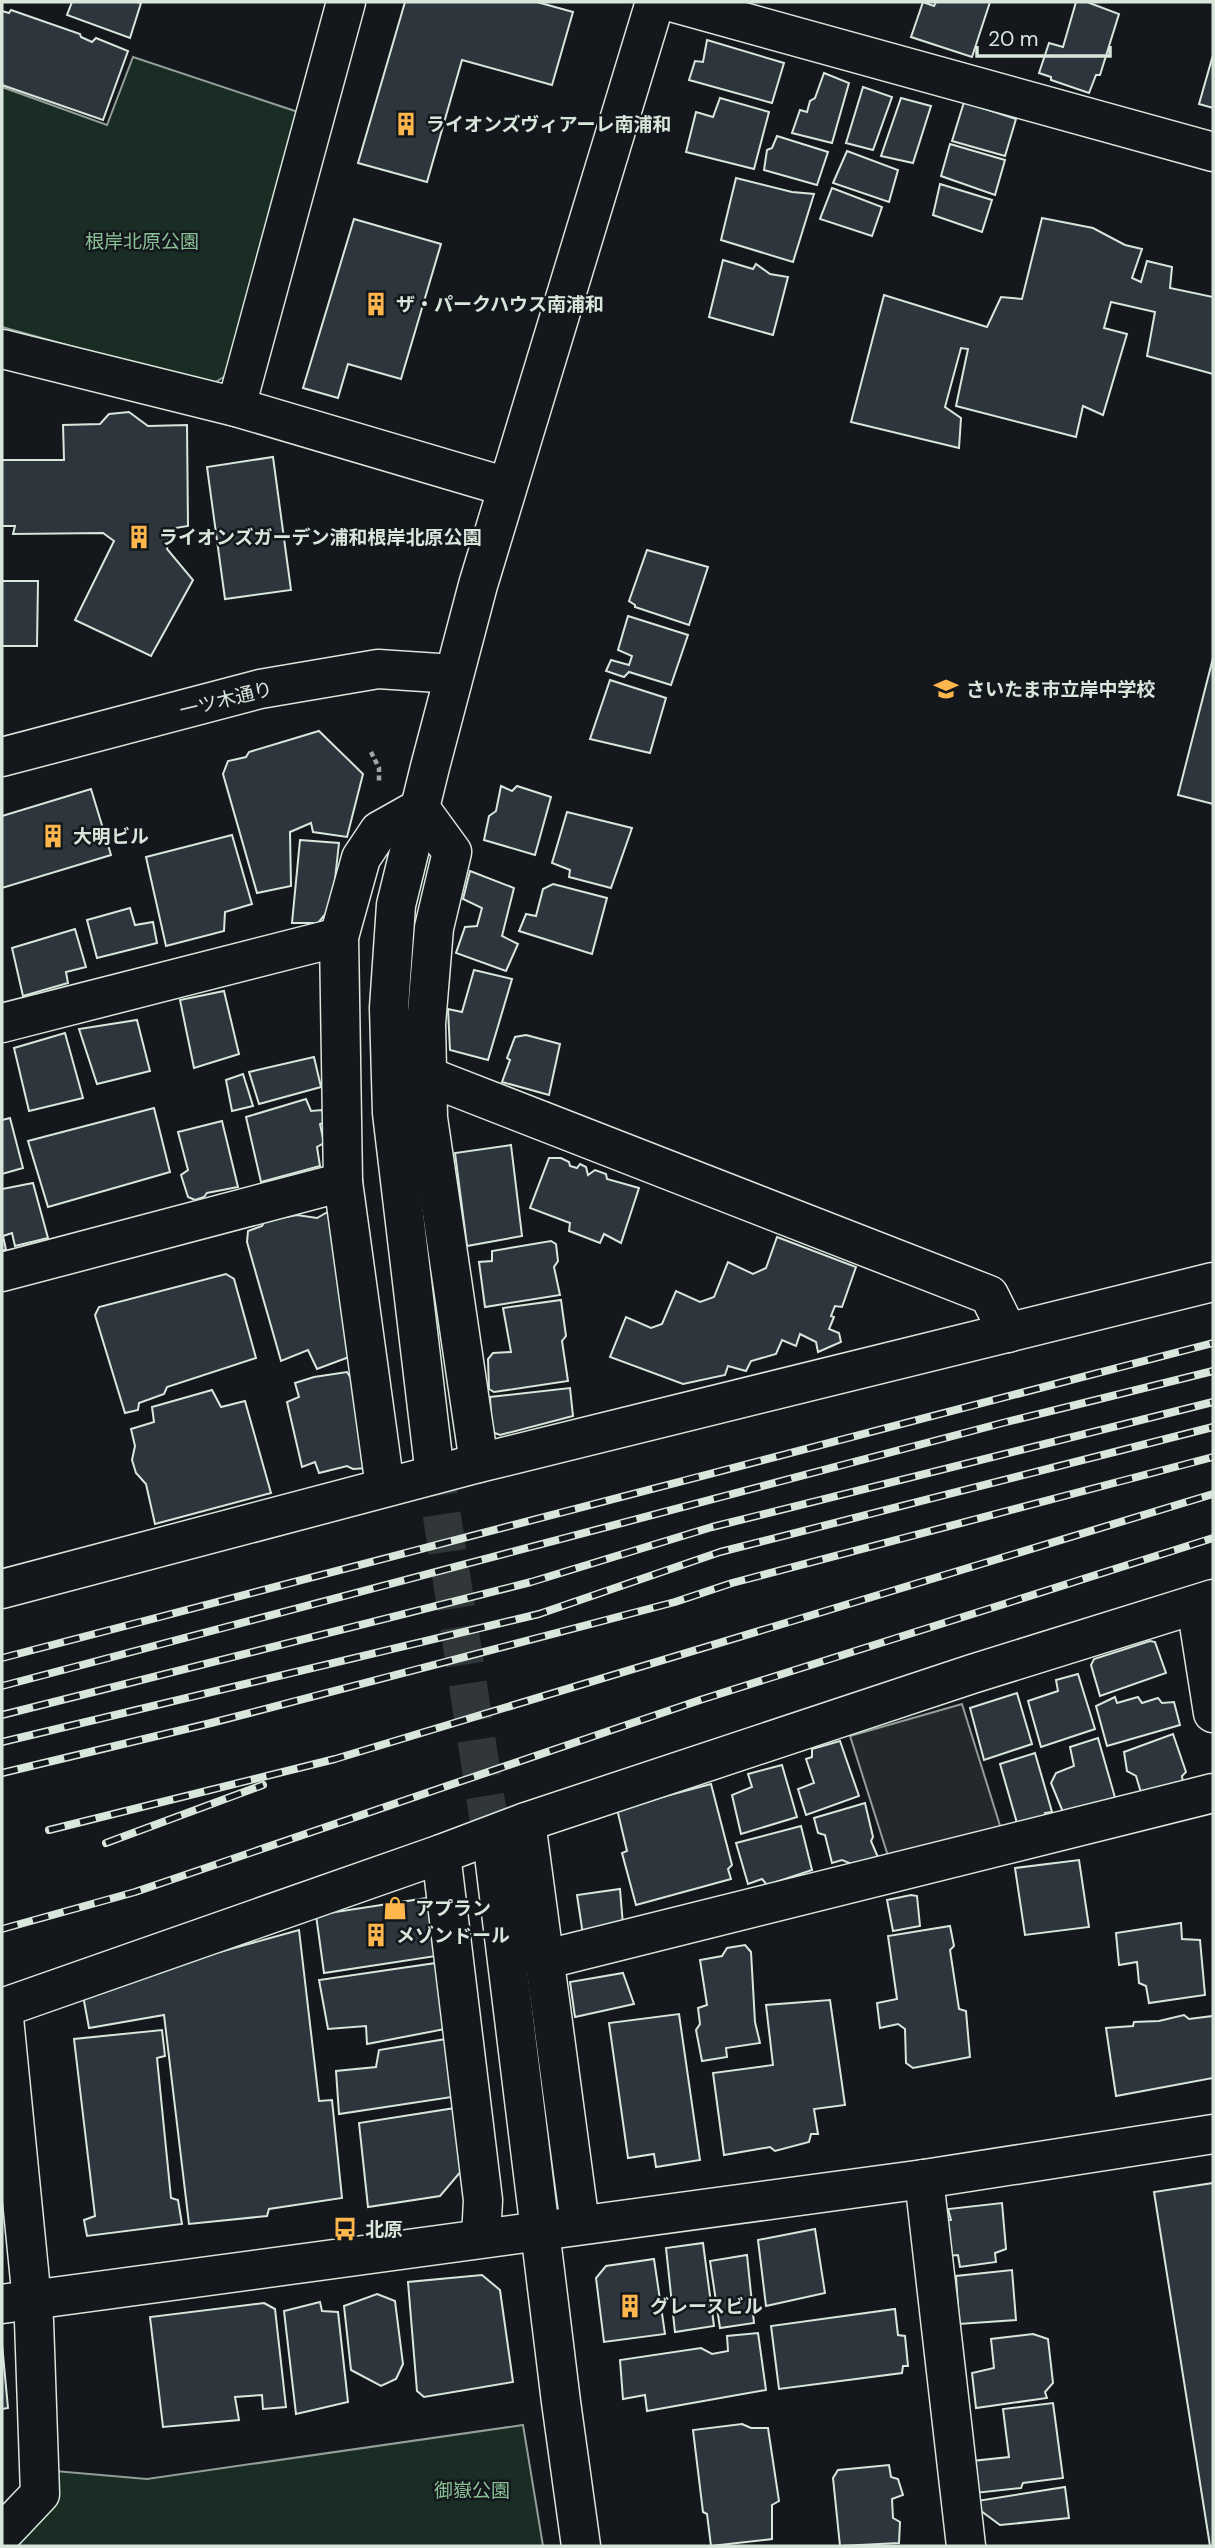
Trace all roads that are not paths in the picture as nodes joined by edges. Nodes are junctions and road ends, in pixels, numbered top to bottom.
1 (346, 2) edge
2 (655, 2) edge
3 (671, 2) edge
4 (1213, 152) edge
5 (2, 349) edge
6 (236, 407) junction
7 (507, 487) junction
8 (454, 674) junction
9 (2, 757) edge
10 (420, 808) junction
11 (339, 937) junction
12 (2, 1023) edge
13 (427, 1076) junction
14 (342, 1182) junction
15 (2, 1272) edge
16 (1213, 1282) edge
17 (1008, 1332) junction
18 (434, 1472) junction
19 (2, 1589) edge
20 (1205, 1602) edge
21 (1213, 1713) edge
22 (1213, 1793) edge
23 (507, 1833) junction
24 (441, 1854) junction
25 (543, 1960) junction
26 (2, 2008) edge
27 (1213, 2134) edge
28 (924, 2179) junction
29 (580, 2224) junction
30 (541, 2231) junction
31 (481, 2238) junction
32 (17, 2302) edge
33 (2, 2534) edge
34 (581, 2546) edge
35 (966, 2546) edge

1 - 6 street
2 - 7 street
3 - 4 street
5 - 6 street
6 - 7 street
7 - 8 street
8 - 9 street, 一ツ木通り
8 - 10 street
10 - 11 street
10 - 13 street
10 - 18 street
11 - 12 street
11 - 14 street
13 - 17 street
13 - 18 street
14 - 15 street
14 - 18 street
16 - 17 street
17 - 18 street
18 - 19 street
20 - 21 street
20 - 23 street
22 - 25 street
23 - 24 street
23 - 25 street
23 - 30 street
24 - 26 street
24 - 31 street
25 - 29 street
26 - 32 street
27 - 28 street
28 - 29 street
28 - 35 street
29 - 30 street
30 - 31 street
30 - 34 street
31 - 32 street
32 - 33 street

